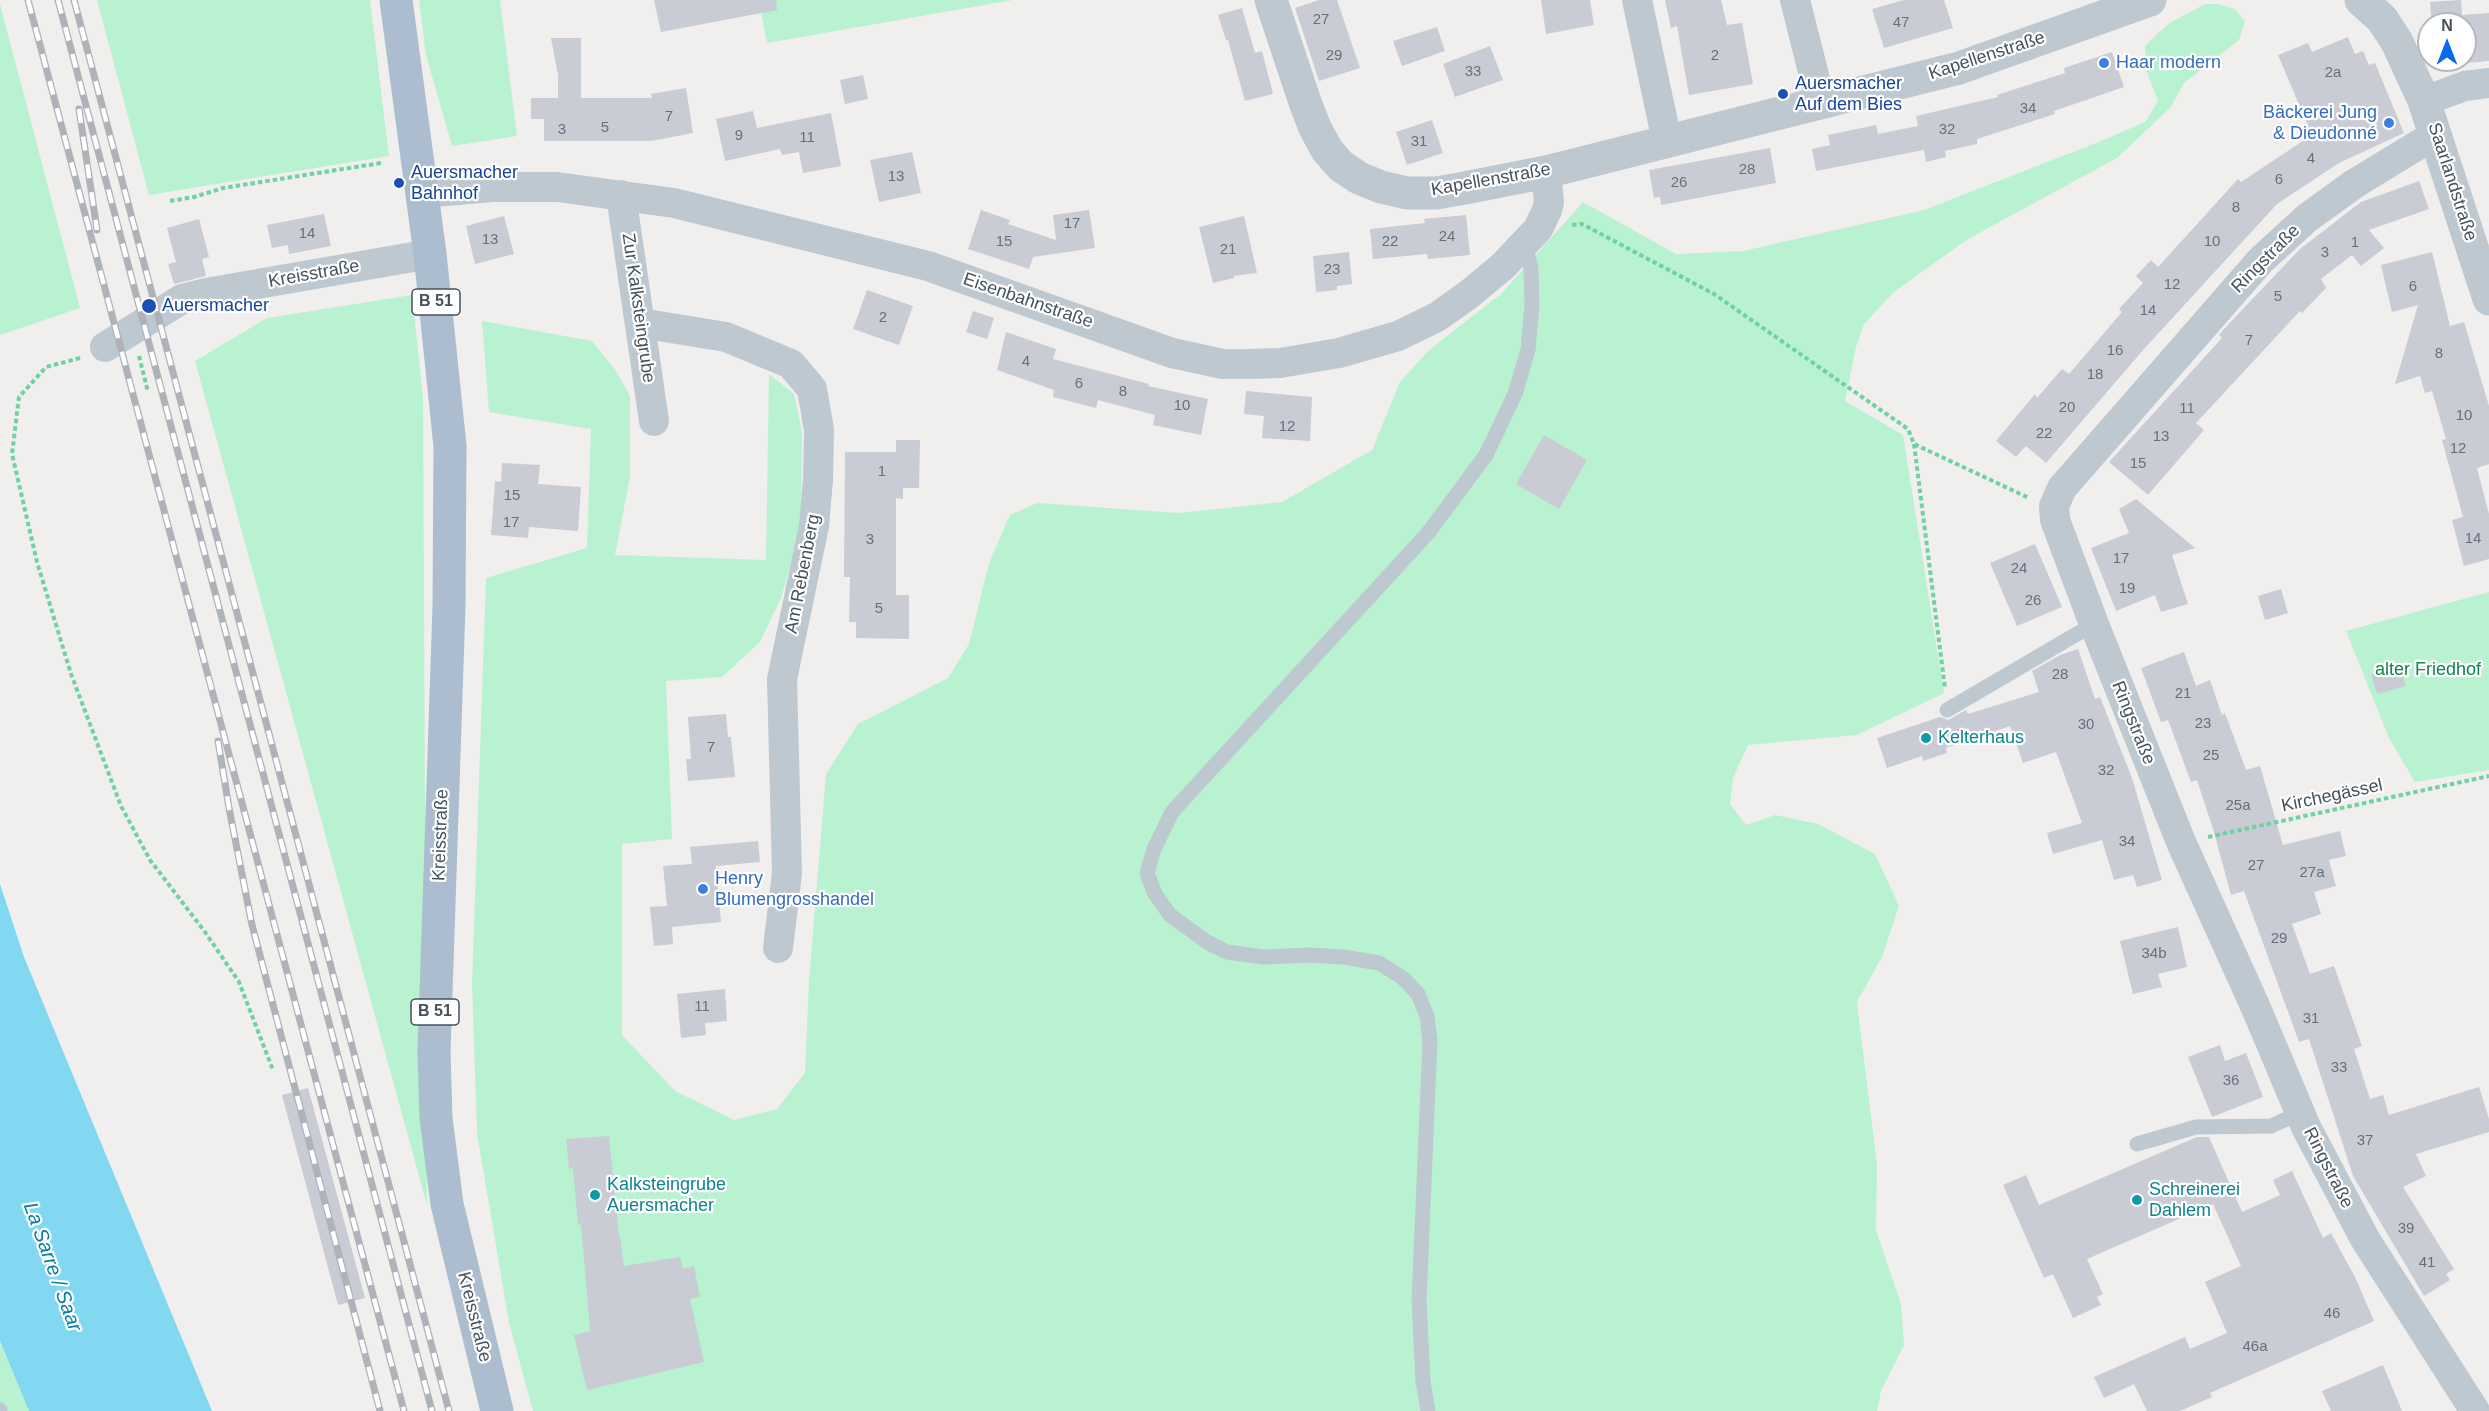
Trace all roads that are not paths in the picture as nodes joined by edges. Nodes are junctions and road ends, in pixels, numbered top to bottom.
1 (396, 0) edge
2 (1271, 0) edge
3 (1636, 0) edge
4 (1795, 0) edge
5 (2150, 0) edge
6 (2361, 0) edge
7 (2489, 83) edge
8 (2424, 101) junction
9 (1821, 103) junction
10 (2436, 134) junction
11 (1667, 141) junction
12 (1546, 172) junction
13 (422, 193) junction
14 (621, 195) junction
15 (1525, 244) junction
16 (430, 254) junction
17 (2489, 299) edge
18 (640, 323) junction
19 (105, 347) road end
20 (654, 421) dead end
21 (2094, 624) junction
22 (1947, 710) road end
23 (778, 948) dead end
24 (2300, 1113) junction
25 (2137, 1144) dead end
26 (2478, 1402) edge
27 (497, 1411) edge
28 (1428, 1411) edge

1 - 13 main road, Kreisstraße / B 51
2 - 12 street, Kapellenstraße
3 - 11 street
4 - 9 street
5 - 9 street, Kapellenstraße
6 - 8 street
7 - 8 street
8 - 10 street, Saarlandstraße
9 - 11 street, Kapellenstraße
10 - 17 street, Saarlandstraße
10 - 21 street, Ringstraße
11 - 12 street, Kapellenstraße
12 - 15 street, Eisenbahnstraße
13 - 14 street, Eisenbahnstraße
13 - 16 main road, Kreisstraße / B 51
14 - 15 street, Eisenbahnstraße
14 - 18 street, Zur Kalksteingrube
15 - 28 lane
16 - 19 street, Kreisstraße
16 - 27 main road, Kreisstraße / B 51
18 - 20 street, Zur Kalksteingrube
18 - 23 street, Am Rebenberg
21 - 22 lane
21 - 24 street, Ringstraße
24 - 25 lane
24 - 26 street, Ringstraße

